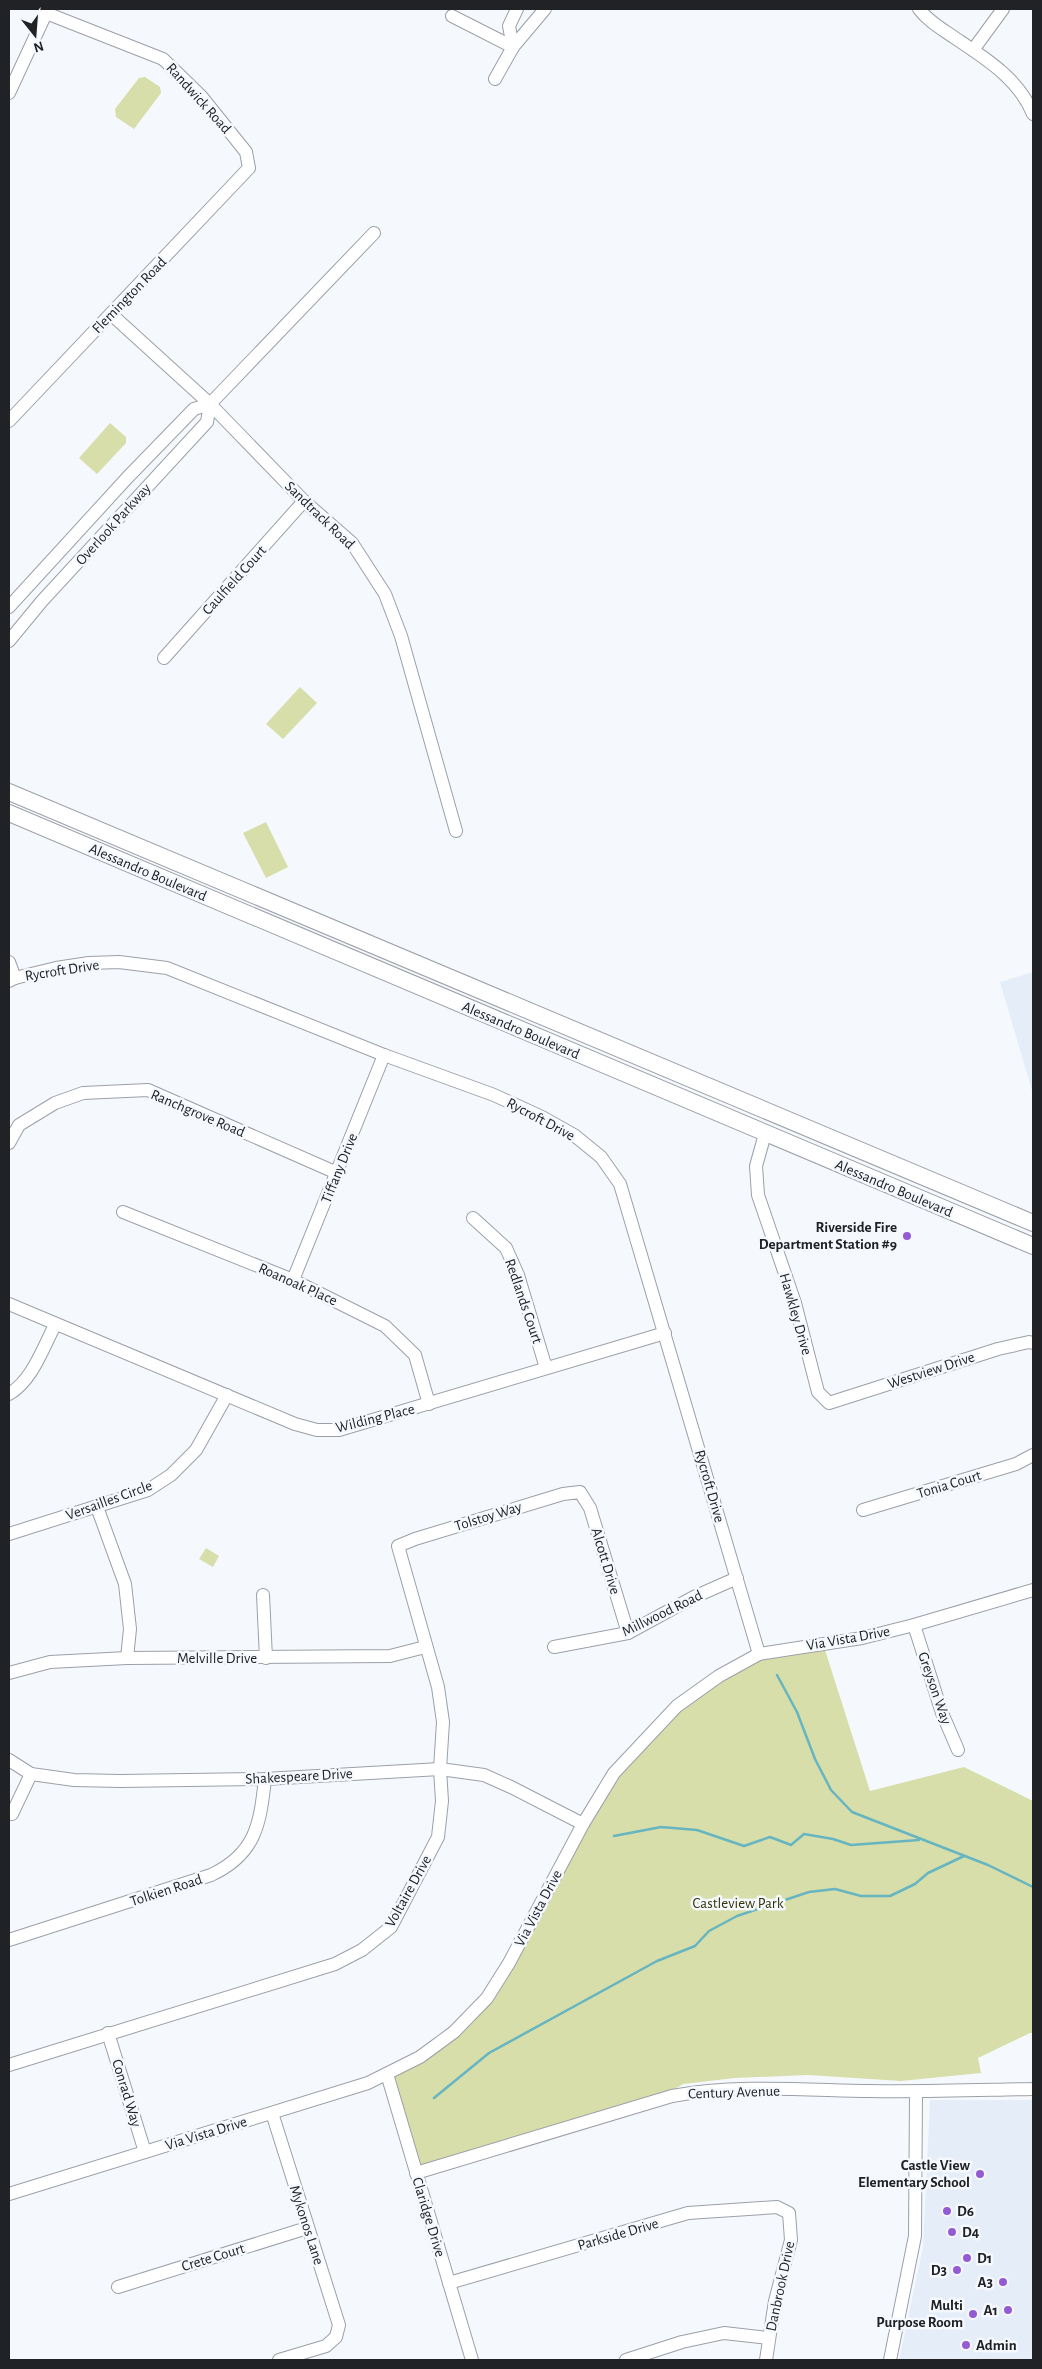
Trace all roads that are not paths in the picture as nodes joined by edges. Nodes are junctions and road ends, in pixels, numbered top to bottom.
1 (517, 9) edge
2 (545, 9) edge
3 (919, 9) edge
4 (1003, 9) edge
5 (47, 11) edge
6 (452, 16) dead end
7 (513, 46) junction
8 (973, 50) junction
9 (495, 79) dead end
10 (9, 93) edge
11 (1033, 114) edge
12 (249, 168) joint
13 (374, 233) dead end
14 (111, 314) junction
15 (210, 404) junction
16 (9, 421) edge
17 (304, 501) junction
18 (9, 607) edge
19 (9, 641) edge
20 (164, 658) dead end
21 (9, 792) edge
22 (9, 813) edge
23 (456, 831) dead end
24 (9, 962) edge
25 (12, 980) edge
26 (384, 1055) junction
27 (765, 1134) junction
28 (9, 1143) edge
29 (337, 1173) junction
30 (123, 1212) dead end
31 (473, 1218) dead end
32 (1033, 1223) edge
33 (1033, 1246) edge
34 (294, 1280) junction
35 (9, 1304) edge
36 (55, 1325) junction
37 (665, 1333) junction
38 (1033, 1343) edge
39 (546, 1368) junction
40 (9, 1394) edge
41 (227, 1395) junction
42 (829, 1403) joint
43 (429, 1404) junction
44 (1033, 1455) edge
45 (580, 1492) joint
46 (97, 1507) junction
47 (863, 1510) dead end
48 (9, 1534) edge
49 (398, 1546) joint
50 (737, 1578) junction
51 (1033, 1590) edge
52 (263, 1595) dead end
53 (914, 1625) junction
54 (628, 1633) junction
55 (425, 1646) junction
56 (554, 1647) dead end
57 (759, 1654) junction
58 (126, 1658) junction
59 (266, 1658) junction
60 (9, 1673) edge
61 (958, 1750) dead end
62 (9, 1760) edge
63 (440, 1769) junction
64 (31, 1774) junction
65 (265, 1779) junction
66 (12, 1814) dead end
67 (583, 1824) junction
68 (9, 1940) edge
69 (108, 2033) junction
70 (9, 2065) edge
71 (387, 2074) junction
72 (1033, 2089) edge
73 (916, 2092) junction
74 (272, 2113) junction
75 (145, 2152) junction
76 (416, 2173) junction
77 (9, 2194) edge
78 (790, 2213) joint
79 (307, 2228) junction
80 (449, 2283) junction
81 (118, 2287) dead end
82 (768, 2338) junction
83 (279, 2360) edge
84 (472, 2360) edge
85 (626, 2360) edge
86 (766, 2360) edge
87 (890, 2360) edge

1 - 7 street
2 - 7 street
3 - 8 street
4 - 8 street
5 - 10 street
5 - 12 street, Randwick Road
6 - 7 street
7 - 9 street
8 - 11 street
12 - 14 street, Flemington Road
13 - 15 street, Overlook Parkway
14 - 15 street, Sandtrack Road
14 - 16 street, Flemington Road
15 - 17 street, Sandtrack Road
15 - 18 street, Overlook Parkway
15 - 19 street, Overlook Parkway
17 - 20 street, Caulfield Court
17 - 23 street, Sandtrack Road
21 - 32 main road, Alessandro Boulevard
22 - 27 main road, Alessandro Boulevard
24 - 25 street
25 - 26 street, Rycroft Drive
26 - 29 street, Tiffany Drive
26 - 37 street, Rycroft Drive
27 - 33 main road, Alessandro Boulevard
27 - 42 street, Hawkley Drive
28 - 29 street, Ranchgrove Road
29 - 34 street, Tiffany Drive
30 - 34 street, Roanoak Place
31 - 39 street, Redlands Court
34 - 43 street, Roanoak Place
35 - 36 street, Wilding Place
36 - 40 street
36 - 41 street, Wilding Place
37 - 39 street, Wilding Place
37 - 50 street, Rycroft Drive
38 - 42 street, Westview Drive
39 - 43 street, Wilding Place
41 - 43 street, Wilding Place
41 - 46 street, Versailles Circle
44 - 47 street, Tonia Court
45 - 49 street, Tolstoy Way
45 - 54 street, Alcott Drive
46 - 48 street, Versailles Circle
46 - 58 street
49 - 55 street, Voltaire Drive
50 - 54 street, Millwood Road
50 - 57 street, Rycroft Drive
51 - 53 street, Via Vista Drive
52 - 59 street
53 - 57 street, Via Vista Drive
53 - 61 street, Greyson Way
54 - 56 street, Millwood Road
55 - 59 street, Melville Drive
55 - 63 street, Voltaire Drive
57 - 67 street, Via Vista Drive
58 - 59 street, Melville Drive
58 - 60 street, Melville Drive
62 - 64 street, Shakespeare Drive
63 - 65 street, Shakespeare Drive
63 - 67 street, Shakespeare Drive
63 - 69 street, Voltaire Drive
64 - 65 street, Shakespeare Drive
64 - 66 street
65 - 68 street, Tolkien Road
67 - 71 street, Via Vista Drive
69 - 70 street, Voltaire Drive
69 - 75 street, Conrad Way
71 - 74 street, Via Vista Drive
71 - 76 street, Claridge Drive
72 - 73 street, Century Avenue
73 - 76 street, Century Avenue
73 - 87 street
74 - 75 street, Via Vista Drive
74 - 79 street, Mykonos Lane
75 - 77 street, Via Vista Drive
76 - 80 street, Claridge Drive
78 - 80 street, Parkside Drive
78 - 82 street, Danbrook Drive
79 - 81 street, Crete Court
79 - 83 street, Mykonos Lane
80 - 84 street, Claridge Drive
82 - 85 street
82 - 86 street, Danbrook Drive

